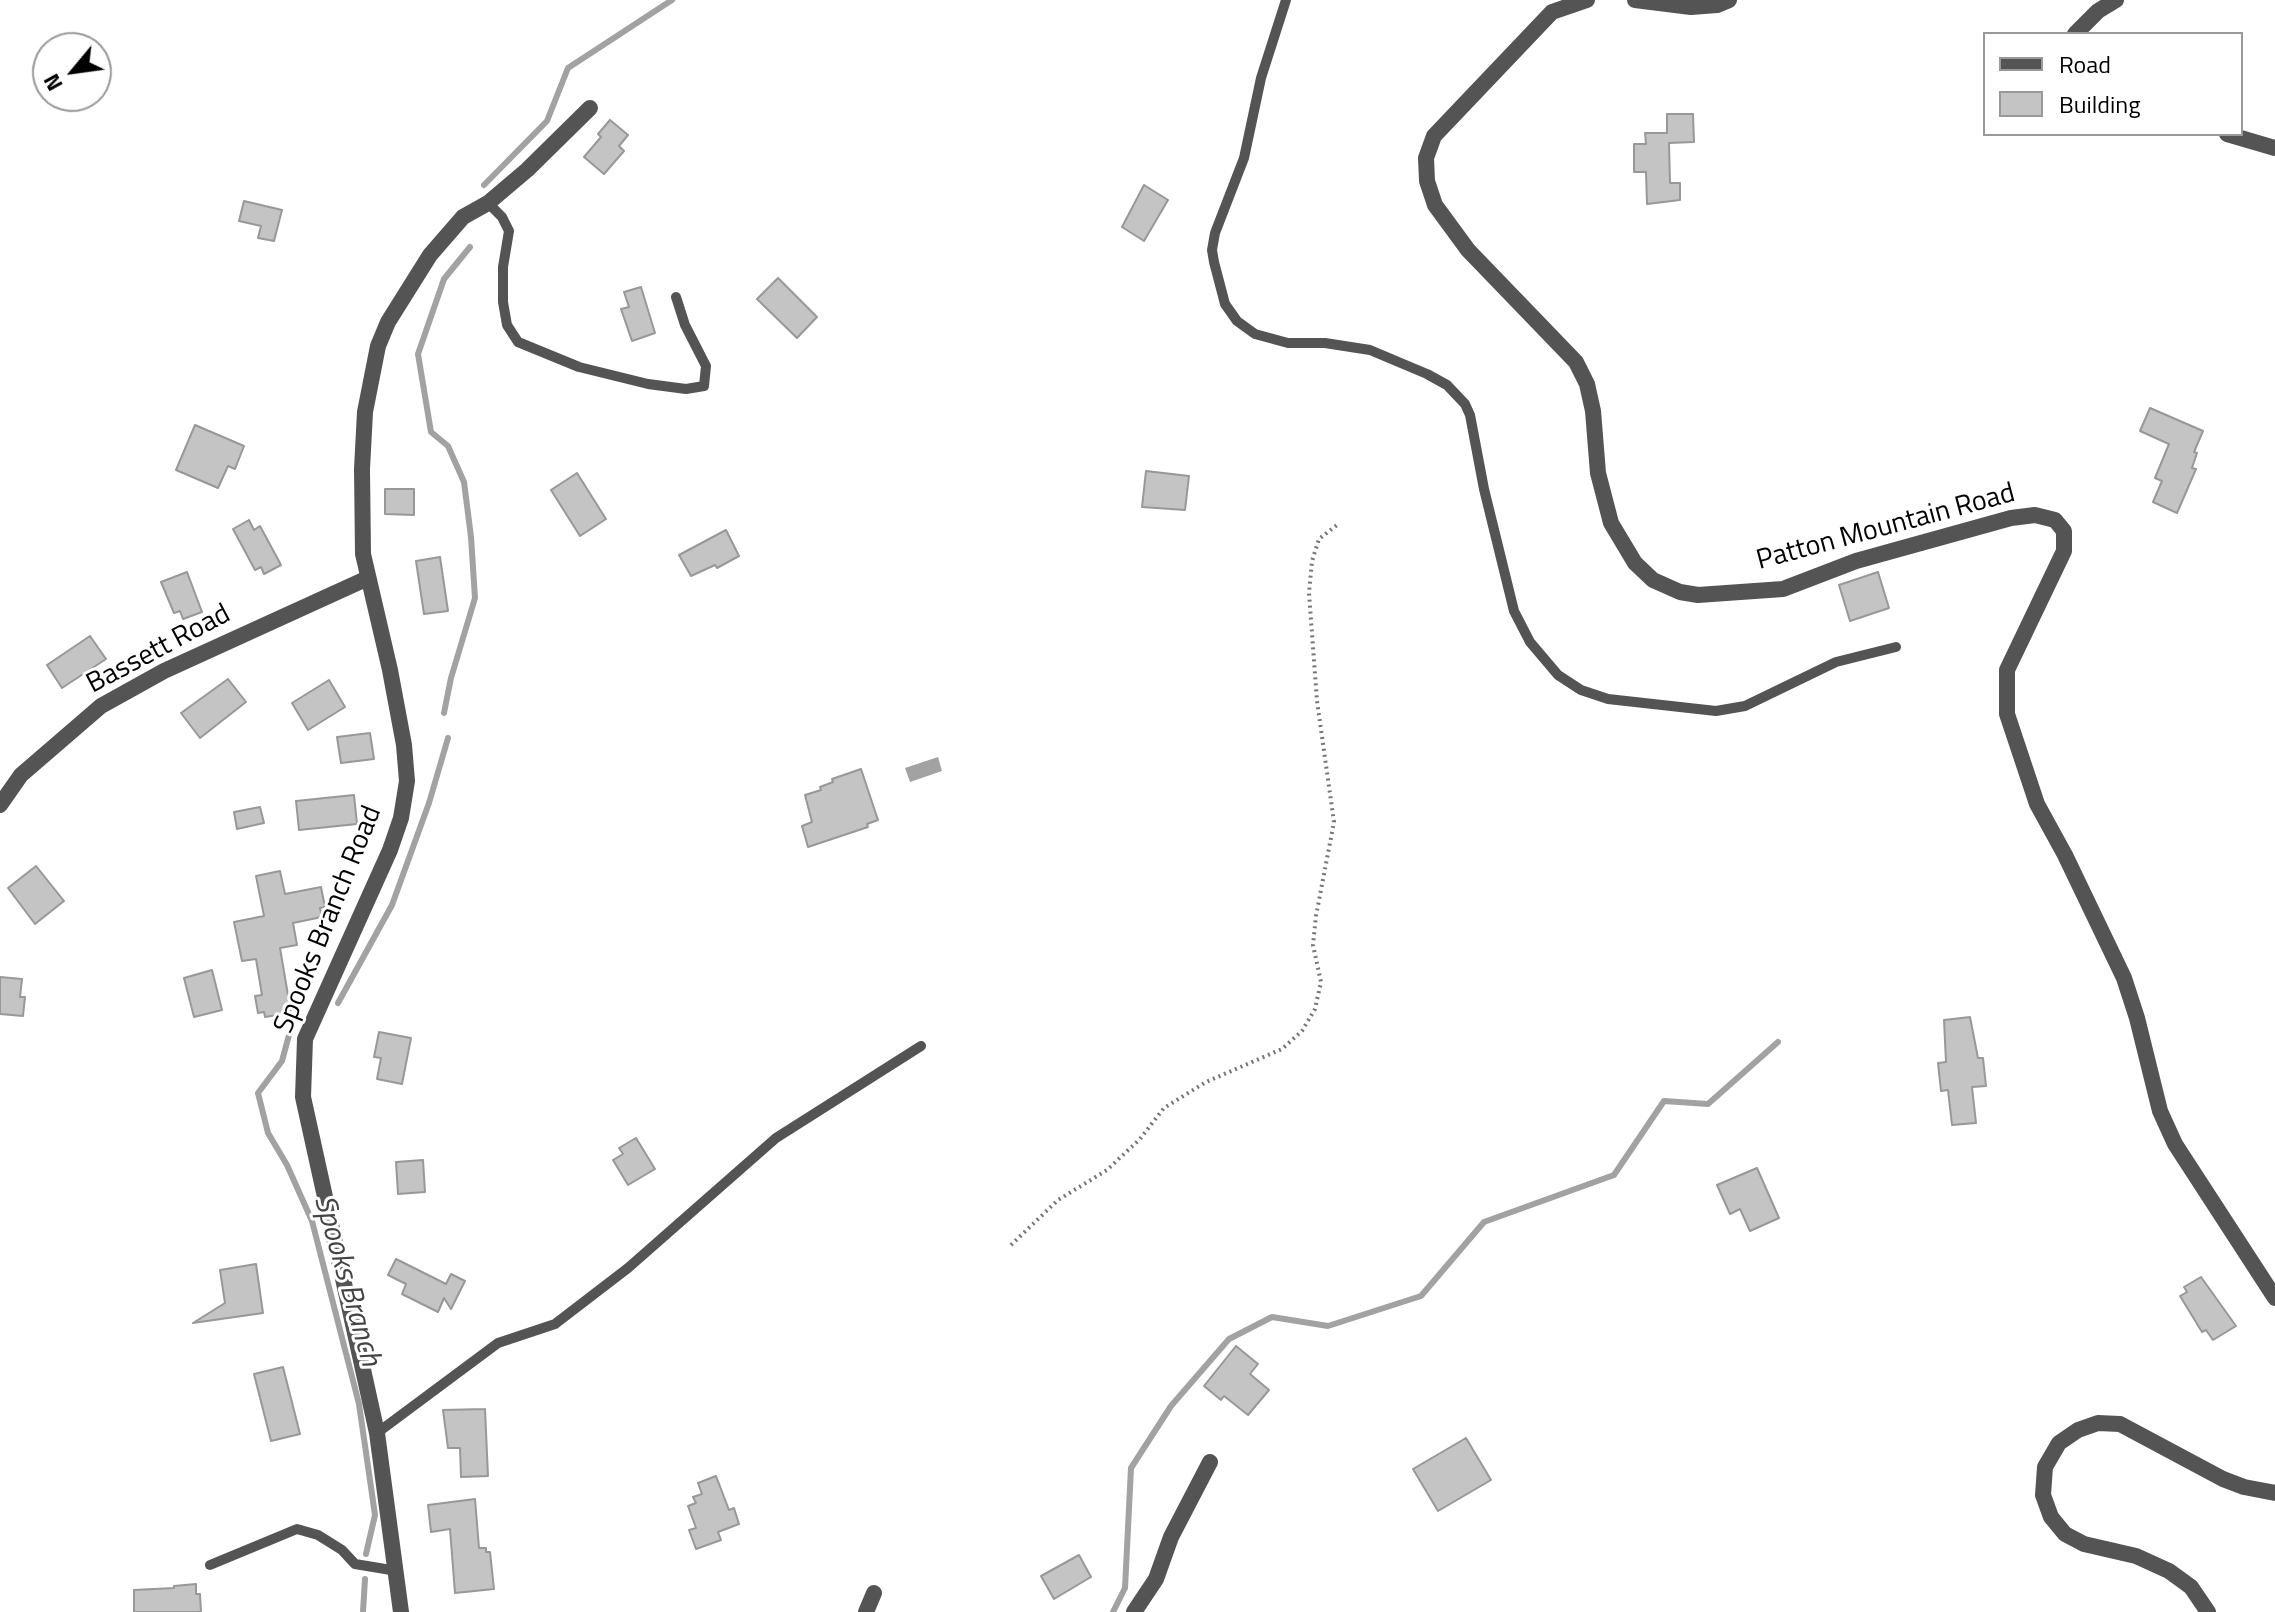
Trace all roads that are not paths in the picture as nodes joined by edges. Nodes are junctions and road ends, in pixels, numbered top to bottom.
1 (1286, 0) edge
2 (1587, 0) edge
3 (1635, 0) edge
4 (1729, 0) edge
5 (2116, 0) edge
6 (2077, 32) edge
7 (590, 108) dead end
8 (2234, 136) edge
9 (2275, 148) edge
10 (488, 203) junction
11 (676, 297) dead end
12 (368, 578) junction
13 (1896, 647) dead end
14 (0, 805) edge
15 (921, 1046) dead end
16 (2275, 1298) edge
17 (377, 1433) junction
18 (1210, 1462) dead end
19 (2275, 1493) edge
20 (210, 1565) dead end
21 (397, 1571) junction
22 (874, 1593) dead end
23 (401, 1612) edge
24 (866, 1612) edge
25 (1134, 1612) edge
26 (2208, 1612) edge

1 - 13 lane
2 - 16 street, Patton Mountain Road
3 - 4 street
5 - 6 street
7 - 10 street, Spooks Branch Road
8 - 9 street
10 - 11 lane
10 - 12 street, Spooks Branch Road
12 - 14 street, Bassett Road
12 - 17 street, Spooks Branch Road
15 - 17 lane
17 - 21 street, Spooks Branch Road
18 - 25 street
19 - 26 street
20 - 21 lane
21 - 23 street, Spooks Branch Road
22 - 24 street

